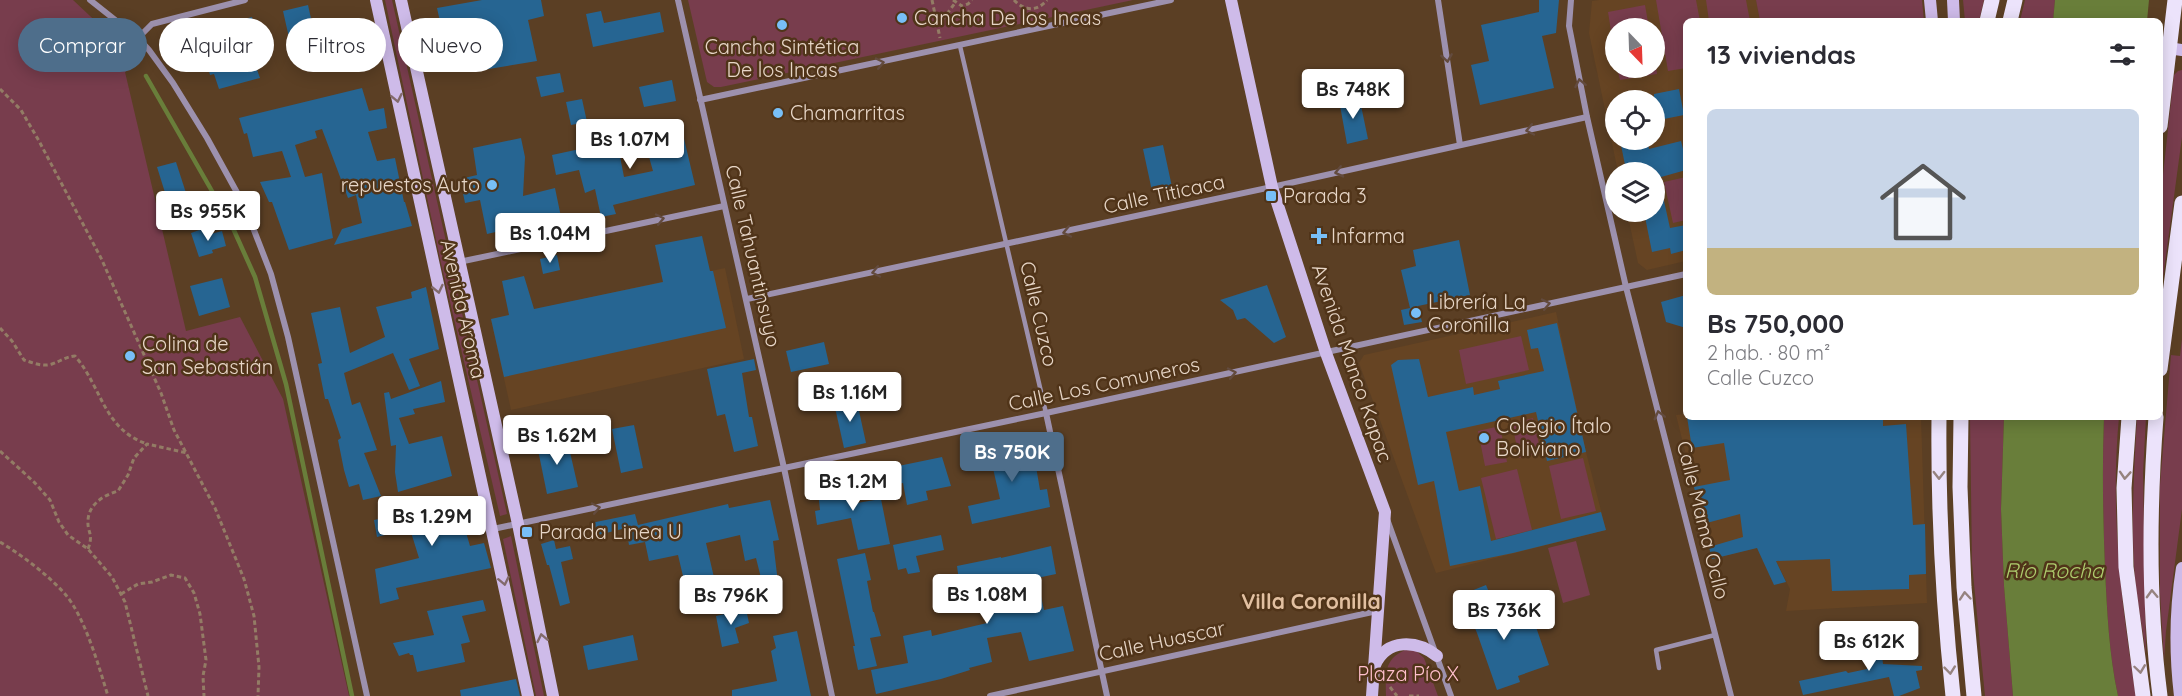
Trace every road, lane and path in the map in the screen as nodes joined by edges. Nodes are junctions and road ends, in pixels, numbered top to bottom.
1 (90, 0) edge
2 (245, 0) edge
3 (376, 0) edge
4 (401, 0) edge
5 (678, 0) edge
6 (932, 0) edge
7 (972, 0) edge
8 (1014, 0) edge
9 (1047, 0) edge
10 (1171, 0) edge
11 (1231, 0) edge
12 (1438, 0) edge
13 (1571, 0) edge
14 (1930, 0) edge
15 (1953, 0) edge
16 (1992, 0) edge
17 (2015, 0) edge
18 (2175, 0) edge
19 (954, 2) edge
20 (220, 3) edge
21 (113, 18) edge
22 (1932, 18) edge
23 (1954, 18) edge
24 (1988, 18) edge
25 (2011, 18) edge
26 (938, 26) junction
27 (147, 29) edge
28 (941, 40) dead end
29 (960, 46) junction
30 (2175, 49) edge
31 (147, 50) edge
32 (0, 89) edge
33 (700, 100) junction
34 (2163, 111) edge
35 (1587, 117) junction
36 (1460, 145) junction
37 (1272, 187) junction
38 (2182, 203) edge
39 (724, 206) junction
40 (1006, 244) junction
41 (459, 262) junction
42 (1683, 275) edge
43 (1626, 287) junction
44 (747, 299) junction
45 (0, 328) edge
46 (2163, 346) edge
47 (1326, 353) junction
48 (1046, 414) junction
49 (1939, 420) edge
50 (1961, 420) edge
51 (2129, 420) edge
52 (2156, 420) edge
53 (147, 444) junction
54 (0, 451) edge
55 (187, 453) junction
56 (784, 468) junction
57 (1385, 512) junction
58 (518, 524) junction
59 (493, 529) junction
60 (0, 542) edge
61 (88, 549) junction
62 (2182, 568) edge
63 (121, 594) junction
64 (1377, 611) junction
65 (1715, 635) junction
66 (1437, 656) junction
67 (1374, 668) junction
68 (1659, 668) dead end
69 (1102, 671) junction
70 (1390, 687) dead end
71 (108, 696) edge
72 (148, 696) edge
73 (204, 696) edge
74 (258, 696) edge
75 (367, 696) edge
76 (528, 696) edge
77 (553, 696) edge
78 (832, 696) edge
79 (990, 696) edge
80 (1107, 696) edge
81 (1372, 696) edge
82 (1397, 696) edge
83 (1409, 696) edge
84 (1419, 696) edge
85 (1451, 696) edge
86 (1731, 696) edge
87 (1953, 696) edge
88 (1974, 696) edge
89 (2143, 696) edge
90 (2160, 696) edge
91 (2180, 696) edge

1 - 21 street
2 - 20 street
3 -> 59 main road, Avenida Aroma
4 - 41 main road, Avenida Aroma
5 - 33 street, Calle Tahuantinsuyo
6 - 26 path
7 - 19 path
8 - 9 path
10 - 29 street
11 - 37 main road, Avenida Manco Kapac
12 -> 36 street
35 -> 13 street, Calle Mama Ocllo
14 - 22 main road
15 - 23 main road
16 - 24 main road
17 - 25 main road
18 - 30 main road
19 - 26 path
20 - 27 street
26 - 28 path
33 -> 29 street
29 - 40 lane, Calle Cuzco
30 - 34 main road
31 - 75 street
32 - 55 path
33 - 39 street, Calle Tahuantinsuyo
35 -> 36 street, Calle Titicaca
35 - 43 street, Calle Mama Ocllo
36 -> 37 street, Calle Titicaca
37 -> 40 street, Calle Titicaca
37 - 47 main road, Avenida Manco Kapac
38 - 46 main road
41 -> 39 street
39 - 44 street, Calle Tahuantinsuyo
40 -> 44 street, Calle Titicaca
40 - 48 lane, Calle Cuzco
41 - 58 main road, Avenida Aroma
42 - 43 street, Calle Los Comuneros
47 -> 43 street, Calle Los Comuneros
65 -> 43 street, Calle Mama Ocllo
44 - 56 street, Calle Tahuantinsuyo
45 - 53 path
48 -> 47 street, Calle Los Comuneros
47 - 57 main road, Avenida Manco Kapac
48 - 56 street, Calle Los Comuneros
48 - 69 street, Calle Cuzco
49 -> 87 main road
88 -> 50 main road
51 -> 89 main road
90 -> 52 main road
53 - 55 path
53 - 61 path
54 - 61 path
55 - 74 path
58 -> 56 street, Calle Los Comuneros
56 - 78 street, Calle Tahuantinsuyo
57 - 64 main road
57 - 66 street, Avenida Manco Kapac
58 - 59 street, Calle Los Comuneros
77 -> 58 main road, Avenida Aroma
59 -> 76 main road, Avenida Aroma
60 - 71 path
61 - 63 path
62 - 91 main road
63 - 72 path
63 - 73 path
64 - 67 main road
64 - 69 street, Calle Huascar
65 - 68 lane
65 - 86 street, Calle Mama Ocllo
66 - 67 main road
66 - 85 street, Avenida Manco Kapac
67 - 81 main road
69 - 79 street, Calle Huascar
69 - 80 street, Calle Cuzco
70 - 82 path
83 - 84 path

